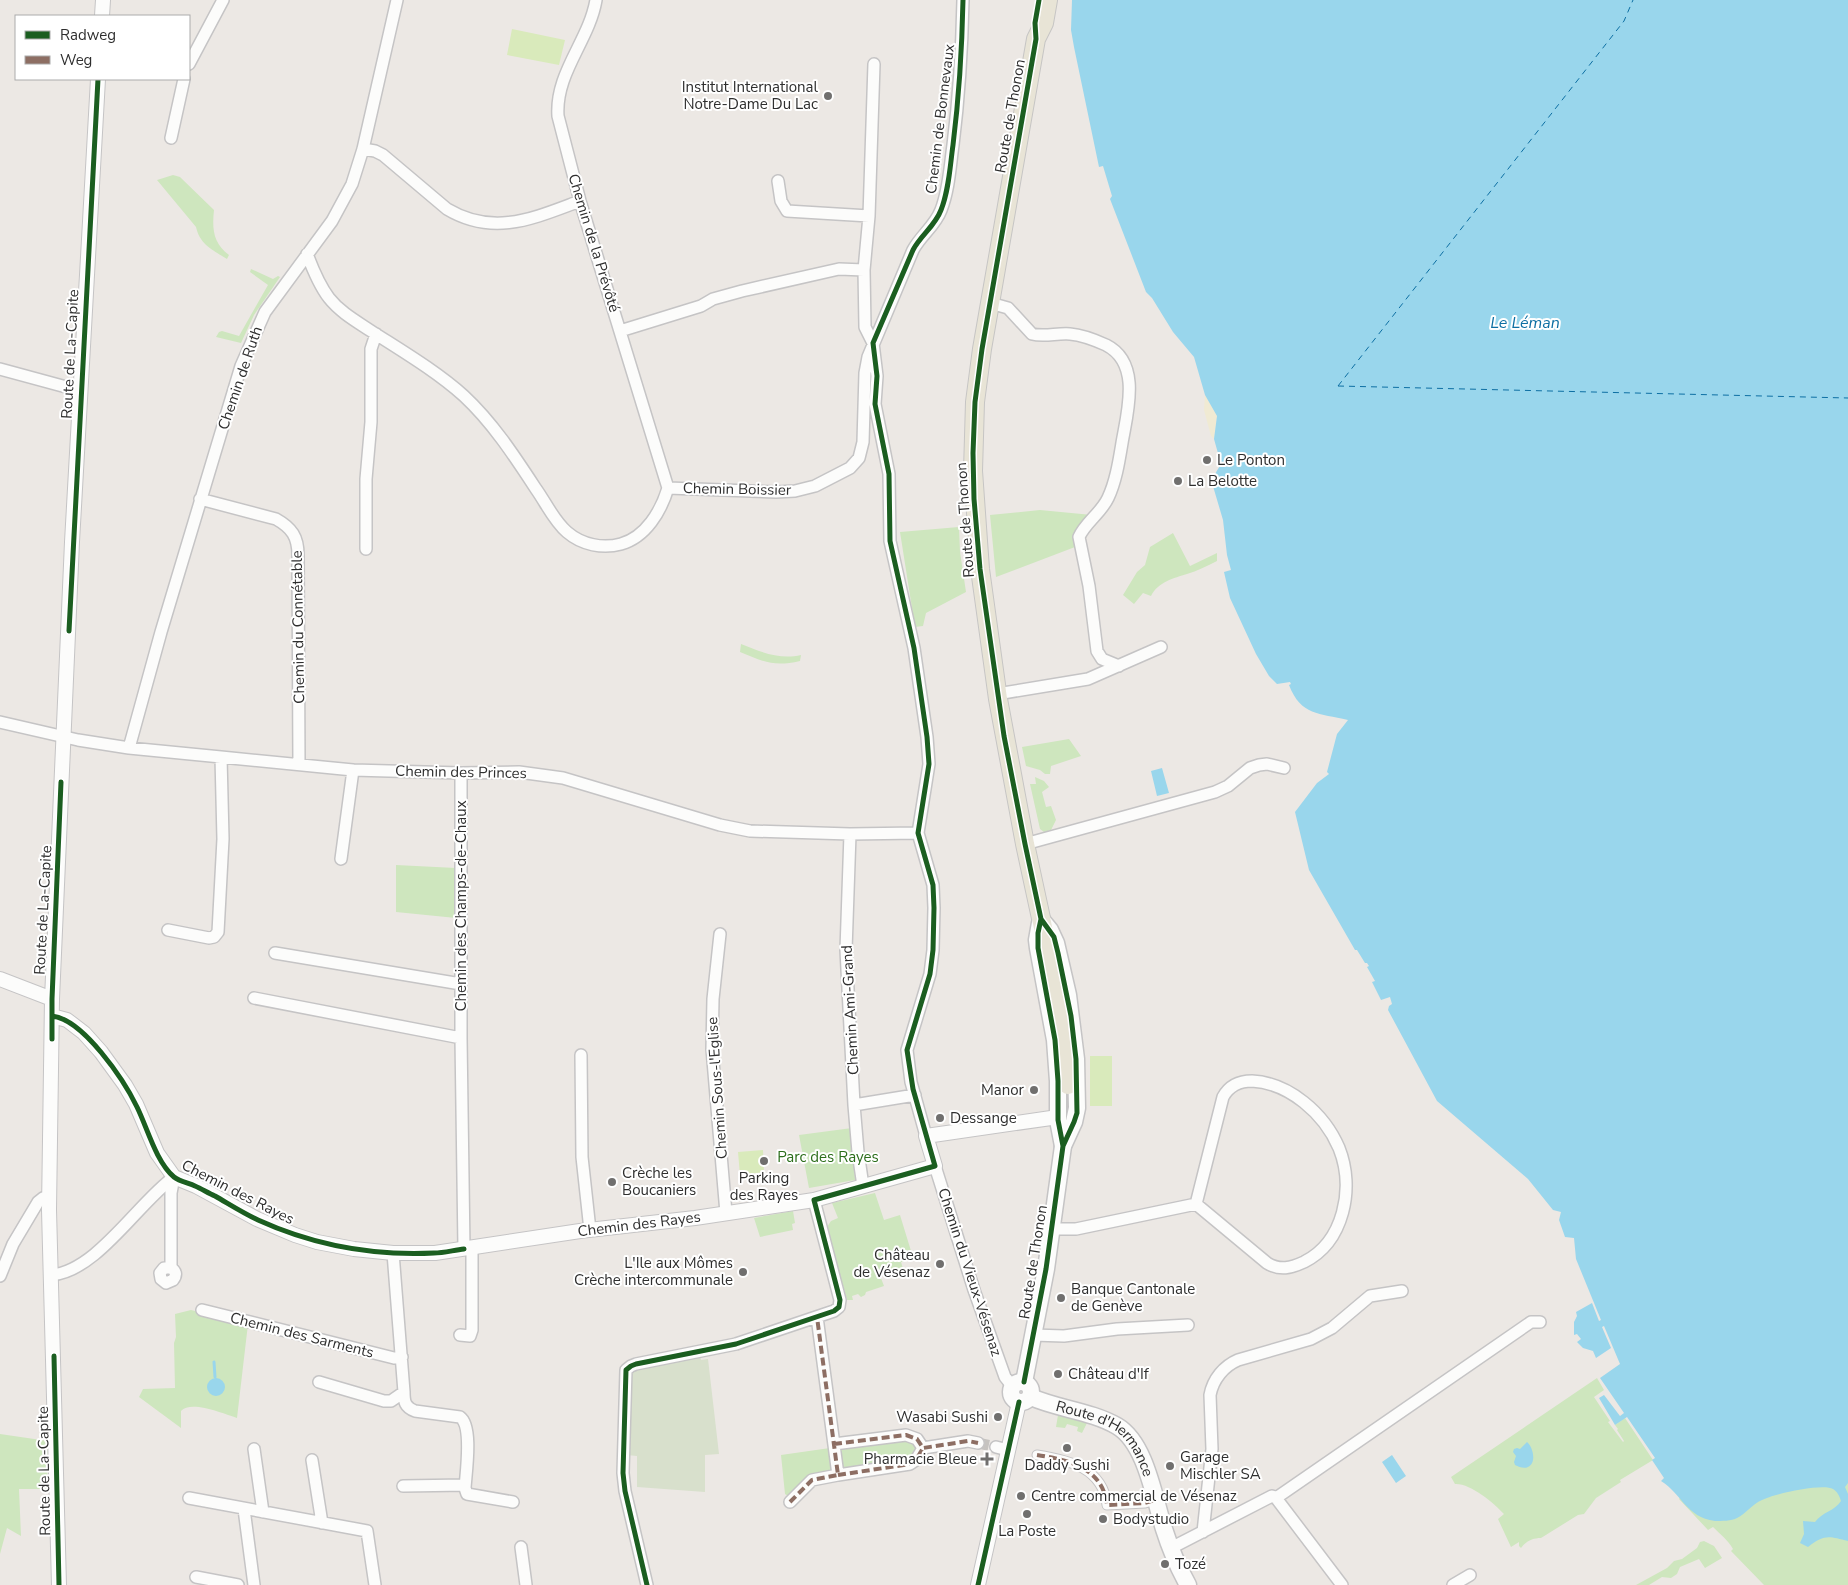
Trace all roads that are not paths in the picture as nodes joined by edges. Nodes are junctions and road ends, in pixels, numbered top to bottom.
1 (102, 0) edge
2 (223, 0) edge
3 (397, 0) edge
4 (596, 0) edge
5 (963, 0) edge
6 (1039, 0) edge
7 (1048, 0) edge
8 (102, 15) edge
9 (1036, 39) junction
10 (190, 62) edge
11 (874, 64) dead end
12 (98, 80) edge
13 (184, 80) edge
14 (171, 138) dead end
15 (363, 149) junction
16 (778, 181) dead end
17 (580, 201) junction
18 (869, 216) junction
19 (307, 254) junction
20 (864, 270) junction
21 (990, 303) junction
22 (620, 331) junction
23 (376, 334) junction
24 (873, 344) junction
25 (0, 369) edge
26 (81, 391) junction
27 (668, 488) junction
28 (200, 499) junction
29 (366, 549) dead end
30 (1161, 647) dead end
31 (1119, 666) junction
32 (997, 694) junction
33 (0, 722) edge
34 (64, 736) junction
35 (130, 748) junction
36 (221, 757) junction
37 (299, 764) junction
38 (1284, 768) dead end
39 (353, 770) junction
40 (461, 773) junction
41 (918, 833) junction
42 (850, 834) junction
43 (1025, 844) junction
44 (341, 859) dead end
45 (1041, 919) junction
46 (168, 930) dead end
47 (720, 934) dead end
48 (274, 953) dead end
49 (0, 979) edge
50 (461, 984) junction
51 (254, 998) dead end
52 (52, 1000) junction
53 (52, 1016) junction
54 (461, 1038) junction
55 (581, 1054) dead end
56 (1068, 1085) tunnel mouth
57 (915, 1095) junction
58 (854, 1105) junction
59 (1058, 1117) junction
60 (1076, 1117) junction
61 (926, 1136) junction
62 (1063, 1146) junction
63 (935, 1166) junction
64 (174, 1177) junction
65 (863, 1186) junction
66 (49, 1197) junction
67 (814, 1200) junction
68 (1196, 1204) junction
69 (726, 1213) junction
70 (1052, 1229) junction
71 (590, 1230) junction
72 (468, 1248) junction
73 (394, 1253) junction
74 (171, 1268) dead end
75 (51, 1275) junction
76 (0, 1276) edge
77 (1402, 1290) dead end
78 (202, 1310) dead end
79 (817, 1317) junction
80 (1540, 1322) dead end
81 (1188, 1325) dead end
82 (460, 1335) dead end
83 (1033, 1335) junction
84 (402, 1357) junction
85 (319, 1382) dead end
86 (404, 1392) junction
87 (1021, 1392) junction
88 (978, 1443) tunnel mouth
89 (834, 1444) junction
90 (923, 1448) junction
91 (254, 1449) dead end
92 (1037, 1455) dead end
93 (312, 1460) dead end
94 (838, 1475) junction
95 (403, 1486) dead end
96 (466, 1494) junction
97 (189, 1498) dead end
98 (1276, 1498) junction
99 (1155, 1500) junction
100 (514, 1502) dead end
101 (790, 1502) dead end
102 (244, 1508) junction
103 (263, 1512) junction
104 (322, 1523) junction
105 (1203, 1532) junction
106 (521, 1546) dead end
107 (1171, 1548) junction
108 (1470, 1575) dead end
109 (196, 1577) dead end
110 (59, 1585) edge
111 (238, 1585) edge
112 (254, 1585) edge
113 (375, 1585) edge
114 (526, 1585) edge
115 (647, 1585) edge
116 (978, 1585) edge
117 (1188, 1585) edge
118 (1342, 1585) edge
119 (1453, 1585) edge

1 - 8 street
2 - 10 street
3 - 15 street, Chemin de Ruth
4 - 17 street, Chemin de la Prévôté
5 - 24 street, Chemin de Bonnevaux
6 - 9 main road, Route de Thonon
7 - 9 main road, Route de Thonon
9 - 21 main road, Route de Thonon
11 - 18 street
12 - 26 street, Route de La-Capite
13 - 14 street
15 - 17 street
15 - 19 street, Chemin de Ruth
16 - 18 street
17 - 22 street, Chemin de la Prévôté
18 - 20 street
19 - 23 street, Chemin Boissier
19 - 28 street, Chemin de Ruth
20 - 22 street
20 - 24 street
21 - 31 street
21 - 32 main road, Route de Thonon
22 - 27 street, Chemin de la Prévôté
23 - 27 street, Chemin Boissier
23 - 29 street
24 - 27 street, Chemin Boissier
24 - 41 street
25 - 26 street
26 - 34 street, Route de La-Capite
28 - 35 street, Chemin de Ruth
28 - 37 street, Chemin du Connétable
30 - 31 street
31 - 32 street
32 - 43 main road, Route de Thonon
33 - 34 street, Chemin des Princes
34 - 35 street, Chemin des Princes
34 - 52 street, Route de La-Capite
35 - 36 street, Chemin des Princes
36 - 37 street, Chemin des Princes
36 - 46 street
37 - 39 street, Chemin des Princes
38 - 43 street
39 - 40 street, Chemin des Princes
39 - 44 street
40 - 42 street, Chemin des Princes
40 - 50 street, Chemin des Champs-de-Chaux
41 - 42 street, Chemin des Princes
41 - 57 street, Chemin du Vieux-Vésenaz
42 - 58 street, Chemin Ami-Grand
43 - 45 main road, Route de Thonon
45 - 56 main road
45 - 59 main road, Route de Thonon
45 - 60 main road, Route de Thonon
47 - 69 street, Chemin Sous-l'Eglise
48 - 50 street
49 - 52 street
50 - 54 street, Chemin des Champs-de-Chaux
51 - 54 street
52 - 53 street, Route de La-Capite
53 - 64 street, Chemin des Rayes
53 - 66 street, Route de La-Capite
54 - 72 street, Chemin des Champs-de-Chaux
55 - 71 street
57 - 58 street
57 - 61 street, Chemin du Vieux-Vésenaz
58 - 65 street, Chemin Ami-Grand
59 - 60 main road
59 - 61 street
59 - 62 main road, Route de Thonon
60 - 62 main road, Route de Thonon
61 - 63 street, Chemin du Vieux-Vésenaz
62 - 70 main road, Route de Thonon
63 - 65 street, Chemin des Rayes
63 - 87 street, Chemin du Vieux-Vésenaz
64 - 73 street, Chemin des Rayes
64 - 74 street, Chemin des Rayes
64 - 75 street
65 - 67 street, Chemin des Rayes
66 - 75 street, Route de La-Capite
66 - 76 street
67 - 69 street, Chemin des Rayes
67 - 79 street
68 - 68 street
68 - 70 street
69 - 71 street, Chemin des Rayes
70 - 83 main road, Route de Thonon
71 - 72 street, Chemin des Rayes
72 - 73 street, Chemin des Rayes
72 - 82 street, Chemin des Champs-de-Chaux
73 - 84 street
75 - 110 street, Route de La-Capite
77 - 105 street
78 - 84 street, Chemin des Sarments
79 - 89 street
79 - 115 street
80 - 98 street
81 - 83 street
83 - 87 main road, Route de Thonon
84 - 86 street
85 - 86 street
86 - 96 street
87 - 99 main road, Route d'Hermance
87 - 116 street, Route de Thonon
88 - 90 street
89 - 90 street
89 - 94 street
90 - 94 street
91 - 103 street
92 - 99 street
93 - 104 street
94 - 101 street
95 - 96 street
96 - 100 street
97 - 102 street
98 - 105 street
98 - 118 street
99 - 107 main road, Route d'Hermance
102 - 103 street
102 - 112 street
103 - 104 street
104 - 113 street
105 - 107 street
106 - 114 street
107 - 117 main road, Route d'Hermance
108 - 119 street
109 - 111 street

